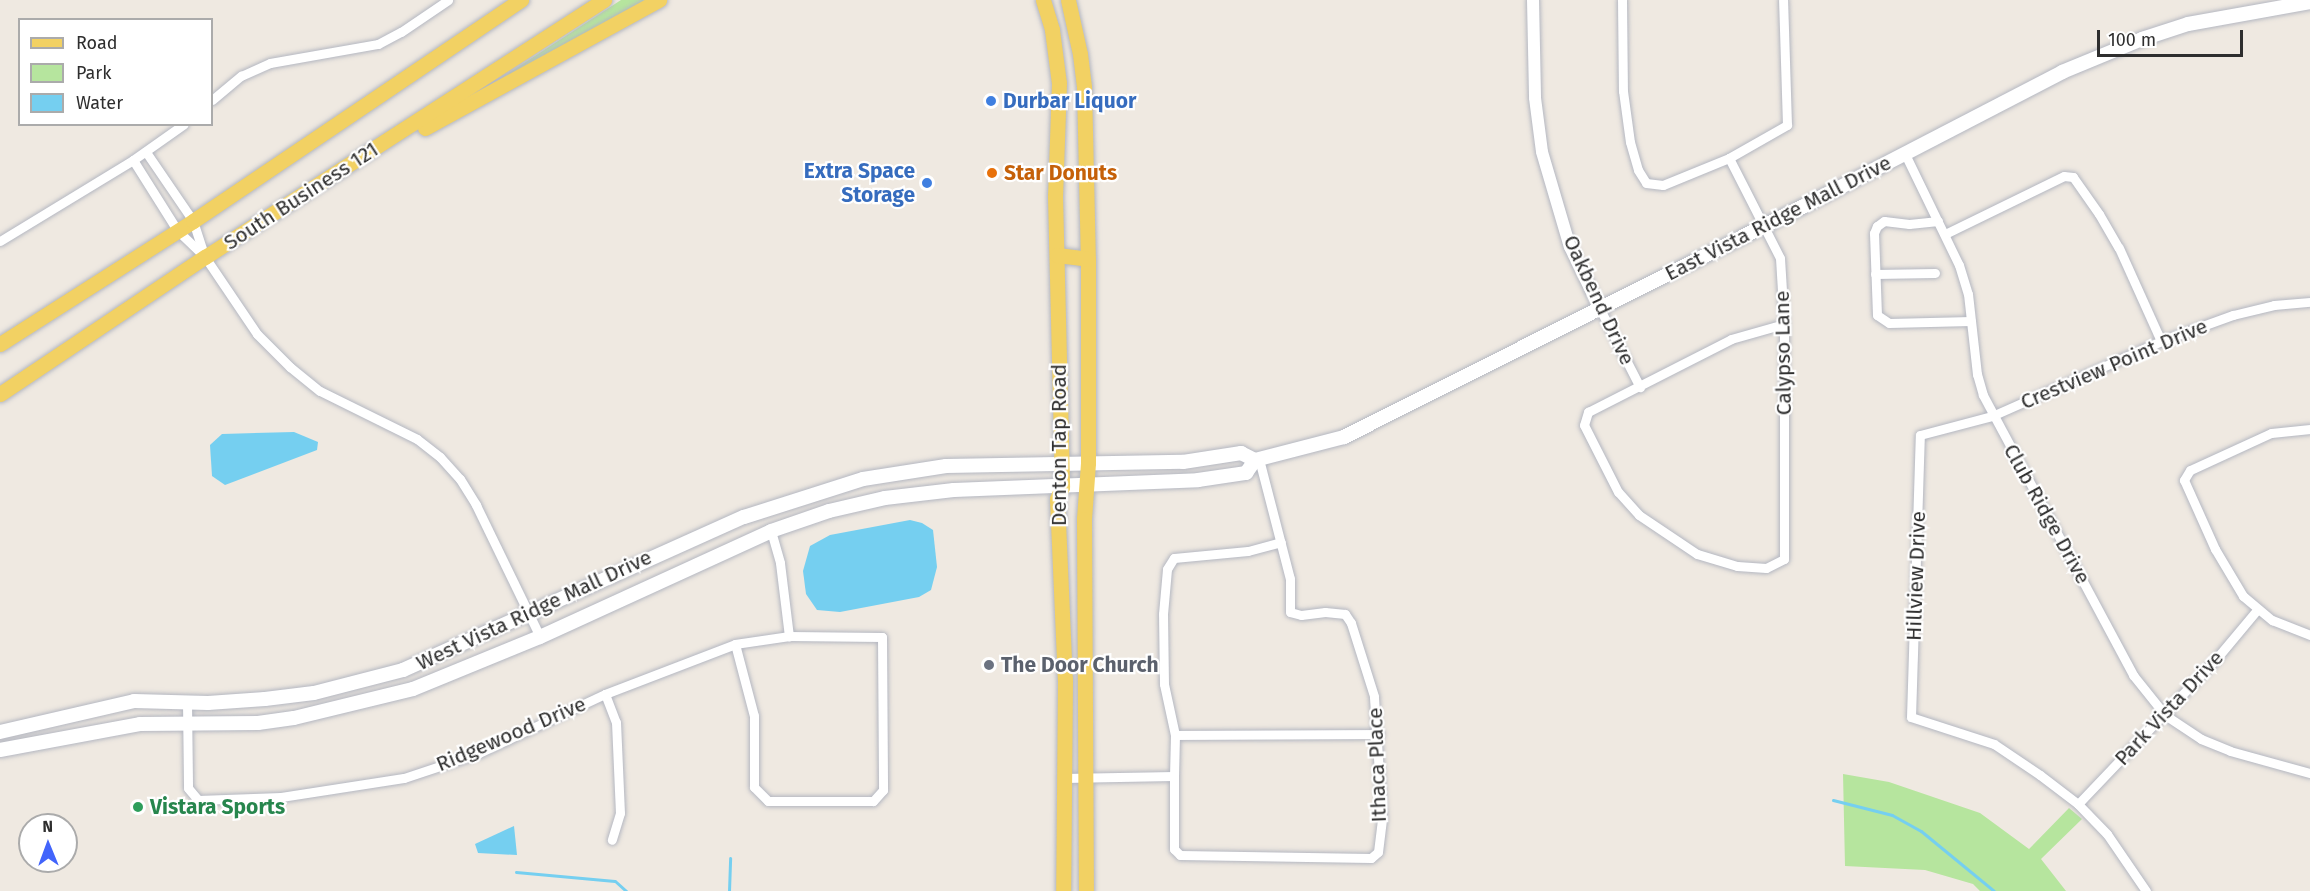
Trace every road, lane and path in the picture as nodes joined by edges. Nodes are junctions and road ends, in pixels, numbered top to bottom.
1 (448, 0) edge
2 (521, 0) edge
3 (604, 0) edge
4 (659, 0) edge
5 (1032, 0) edge
6 (1068, 0) edge
7 (1533, 0) edge
8 (1622, 0) edge
9 (1783, 0) edge
10 (2310, 2) edge
11 (1045, 7) edge
12 (213, 99) edge
13 (181, 126) edge
14 (146, 152) junction
15 (1905, 154) junction
16 (1729, 158) junction
17 (133, 160) junction
18 (327, 179) junction
19 (1938, 220) junction
20 (193, 221) junction
21 (1765, 226) junction
22 (177, 230) junction
23 (1945, 234) junction
24 (0, 241) edge
25 (1057, 255) junction
26 (205, 257) junction
27 (1088, 259) junction
28 (1935, 273) dead end
29 (1875, 274) junction
30 (2310, 302) edge
31 (1600, 309) junction
32 (1971, 321) junction
33 (1784, 324) junction
34 (2161, 341) junction
35 (0, 344) edge
36 (1640, 387) junction
37 (0, 394) edge
38 (1992, 416) junction
39 (2310, 429) edge
40 (1920, 435) joint
41 (1257, 459) junction
42 (1088, 463) junction
43 (1061, 464) junction
44 (1086, 486) junction
45 (1062, 487) junction
46 (774, 505) junction
47 (771, 531) junction
48 (1281, 542) junction
49 (2257, 610) junction
50 (529, 615) junction
51 (2310, 635) edge
52 (789, 636) junction
53 (540, 637) junction
54 (735, 644) junction
55 (605, 694) junction
56 (187, 702) junction
57 (2165, 715) junction
58 (70, 717) junction
59 (187, 723) junction
60 (0, 732) edge
61 (1378, 734) junction
62 (1175, 735) junction
63 (7, 749) edge
64 (2310, 773) edge
65 (1174, 776) junction
66 (1064, 778) junction
67 (1084, 778) junction
68 (2078, 804) junction
69 (612, 840) dead end
70 (1063, 891) edge
71 (1086, 891) edge
72 (2146, 891) edge

1 - 12 street
2 - 20 main road, South Business 121
3 - 18 main road, South Business 121
4 - 18 main road
5 - 11 main road
6 - 27 main road, Denton Tap Road
7 - 31 street, Oakbend Drive
8 - 16 street
9 - 16 street
10 - 15 main road, East Vista Ridge Mall Drive
11 - 25 main road, Denton Tap Road
13 - 14 street
14 - 17 street
14 - 20 street
15 - 19 street, Club Ridge Drive
15 - 21 main road, East Vista Ridge Mall Drive
16 - 21 street, Calypso Lane
17 - 22 street
17 - 24 street
18 - 26 main road, South Business 121
19 - 23 street, Club Ridge Drive
19 - 29 street
20 - 22 main road, South Business 121
20 - 26 street
21 - 31 main road, East Vista Ridge Mall Drive
21 - 33 street, Calypso Lane
22 - 26 street
22 - 35 main road, South Business 121
23 - 32 street, Club Ridge Drive
23 - 34 street
25 - 27 main road
25 - 43 main road, Denton Tap Road
26 - 37 main road, South Business 121
26 - 50 street
27 - 42 main road, Denton Tap Road
28 - 29 street
29 - 32 street
30 - 34 street, Crestview Point Drive
31 - 36 street, Oakbend Drive
31 - 41 main road, East Vista Ridge Mall Drive
32 - 38 street, Club Ridge Drive
33 - 36 street
33 - 36 street, Calypso Lane
34 - 38 street, Crestview Point Drive
38 - 40 street, Crestview Point Drive
38 - 57 street, Club Ridge Drive
39 - 49 street
40 - 68 street, Hillview Drive
41 - 42 main road, East Vista Ridge Mall Drive
41 - 44 main road, East Vista Ridge Mall Drive
41 - 48 street, Ithaca Place
42 - 43 main road, East Vista Ridge Mall Drive
42 - 44 main road, Denton Tap Road
43 - 45 main road, Denton Tap Road
43 - 46 main road, West Vista Ridge Mall Drive
44 - 45 main road, East Vista Ridge Mall Drive
44 - 67 main road, Denton Tap Road
45 - 47 main road, West Vista Ridge Mall Drive
45 - 66 main road, Denton Tap Road
46 - 47 main road
46 - 50 main road, West Vista Ridge Mall Drive
47 - 52 street
47 - 53 main road, West Vista Ridge Mall Drive
48 - 61 street, Ithaca Place
48 - 62 street, Ithaca Place
49 - 51 street
49 - 57 street, Park Vista Drive
50 - 53 street
50 - 56 main road, West Vista Ridge Mall Drive
52 - 54 street, Ridgewood Drive
52 - 54 street, Ridgewood Drive
53 - 59 main road, West Vista Ridge Mall Drive
54 - 55 street, Ridgewood Drive
55 - 59 street, Ridgewood Drive
55 - 69 street
56 - 58 main road, West Vista Ridge Mall Drive
56 - 59 street, Ridgewood Drive
57 - 64 street, Club Ridge Drive
57 - 68 street, Park Vista Drive
58 - 60 main road, West Vista Ridge Mall Drive
58 - 63 main road
59 - 63 main road, West Vista Ridge Mall Drive
61 - 62 street
61 - 65 street, Ithaca Place
62 - 65 street, Ithaca Place
65 - 67 street
66 - 67 street
66 - 70 main road, Denton Tap Road
67 - 71 main road, Denton Tap Road
68 - 72 street

